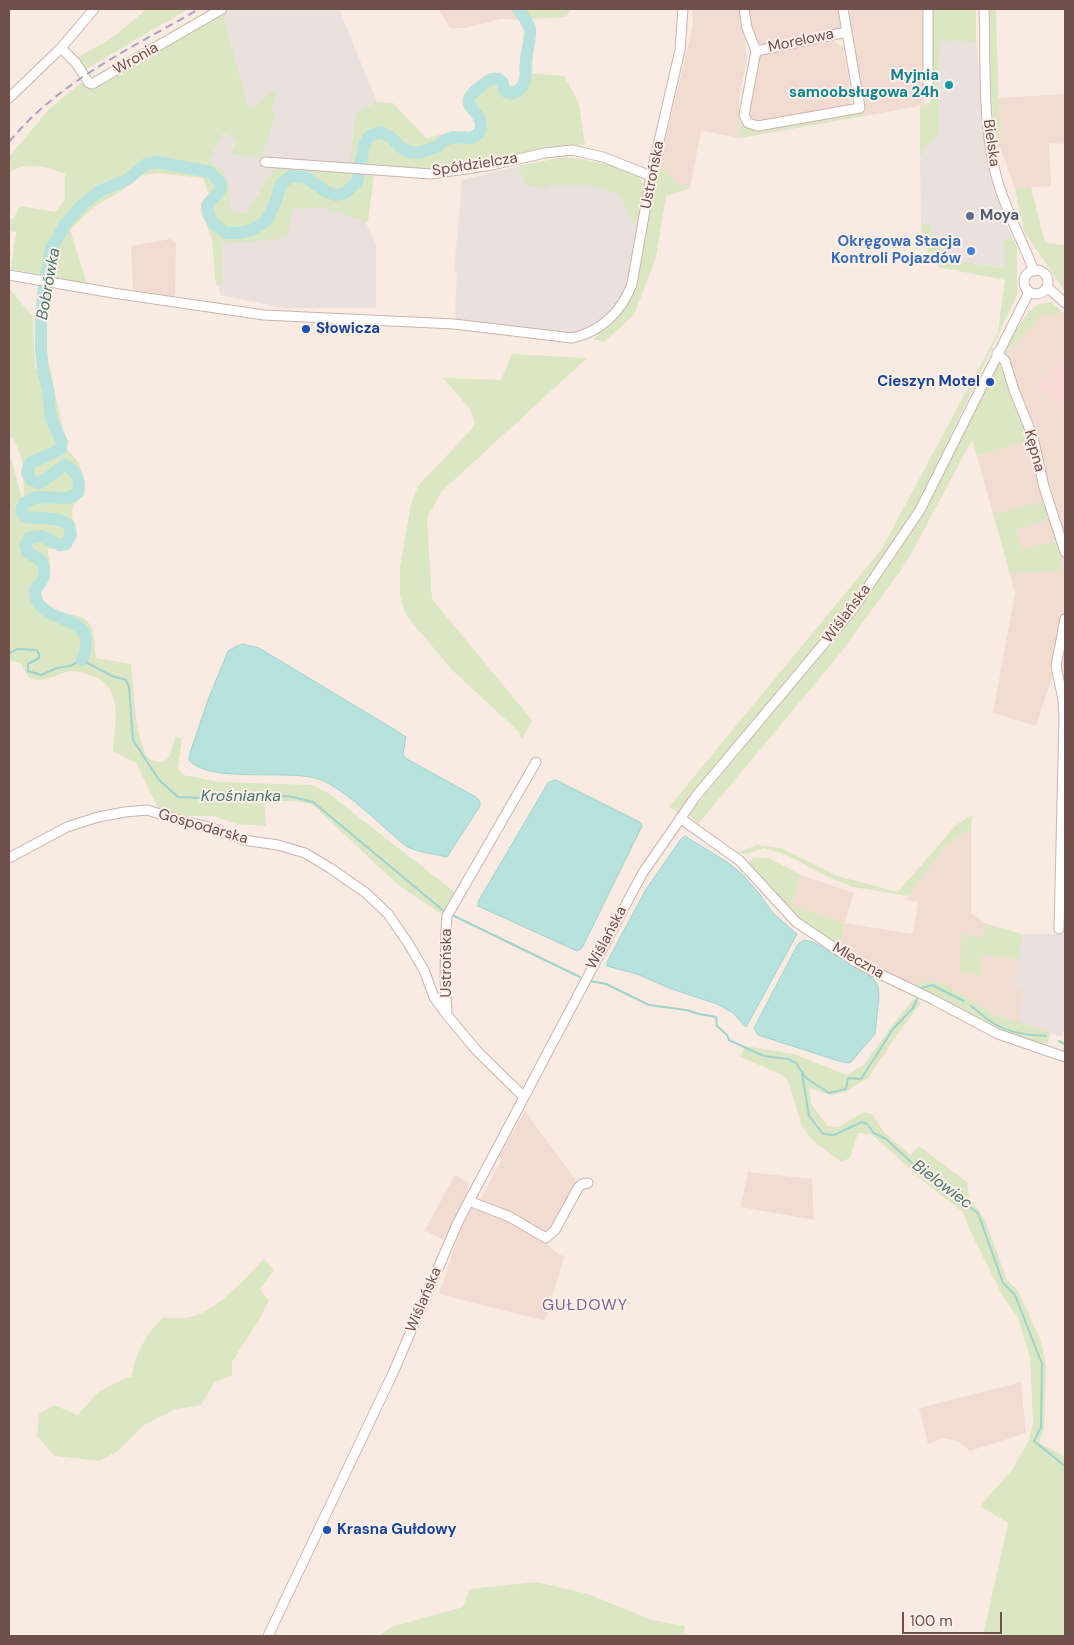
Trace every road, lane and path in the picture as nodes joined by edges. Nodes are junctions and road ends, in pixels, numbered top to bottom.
1 (94, 9) edge
2 (222, 9) edge
3 (683, 9) edge
4 (744, 9) edge
5 (843, 9) edge
6 (928, 9) edge
7 (984, 9) edge
8 (847, 32) junction
9 (61, 48) junction
10 (756, 51) junction
11 (928, 93) dead end
12 (9, 98) edge
13 (265, 162) dead end
14 (651, 176) junction
15 (1034, 270) junction
16 (9, 275) edge
17 (1047, 286) junction
18 (1029, 292) junction
19 (1065, 304) edge
20 (997, 353) junction
21 (1065, 552) edge
22 (1065, 618) edge
23 (536, 762) dead end
24 (680, 818) junction
25 (9, 858) edge
26 (1059, 929) dead end
27 (447, 1015) junction
28 (1065, 1057) edge
29 (524, 1097) junction
30 (588, 1183) dead end
31 (469, 1201) junction
32 (268, 1636) edge

1 - 9 street
2 - 9 street, Wronia
3 - 14 street, Ustrońska
4 - 10 street
5 - 8 street
6 - 11 street
7 - 15 street, Bielska
8 - 10 street, Morelowa
8 - 10 street
9 - 12 street
13 - 14 street, Spółdzielcza
14 - 16 street, Ustrońska
15 - 17 street
15 - 18 street
17 - 18 street
17 - 19 street
18 - 20 street, Wiślańska
20 - 21 street, Kępna
20 - 24 street, Wiślańska
22 - 26 street
23 - 27 street, Ustrońska
24 - 28 street, Mleczna
24 - 29 street, Wiślańska
25 - 27 street, Gospodarska
27 - 29 street, Ustrońska
29 - 31 street, Wiślańska
30 - 31 street
31 - 32 street, Wiślańska

